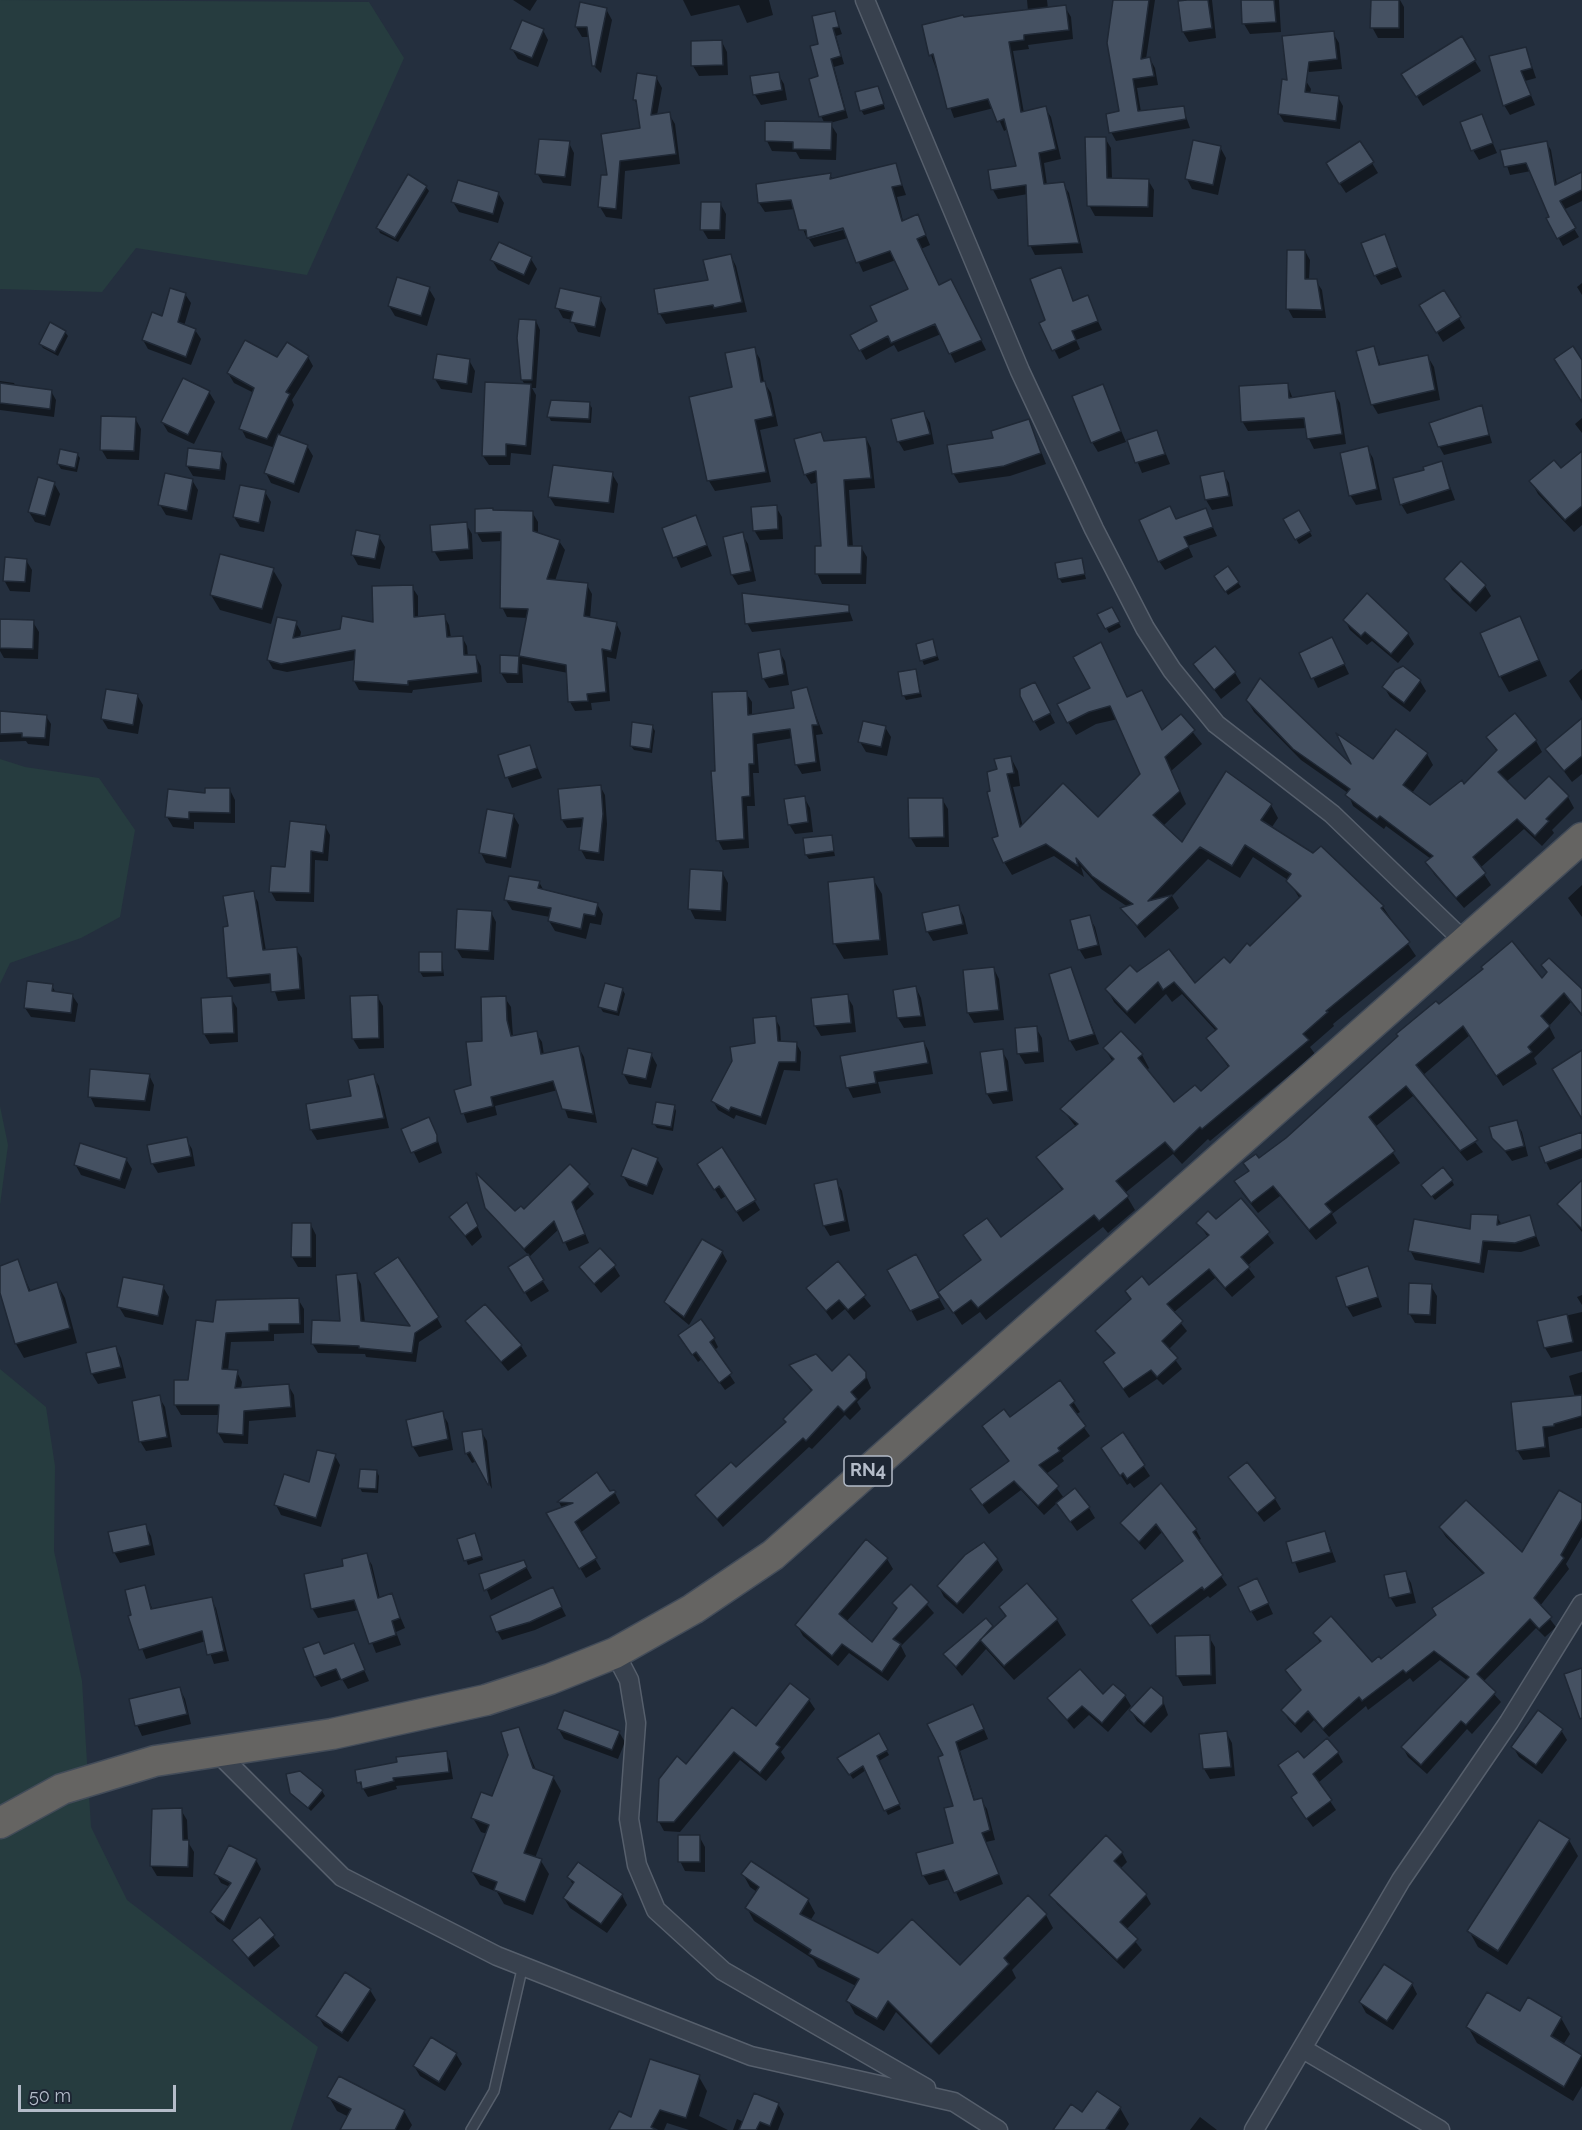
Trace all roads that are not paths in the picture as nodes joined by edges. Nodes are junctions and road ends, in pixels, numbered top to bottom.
1 (865, 0) edge
2 (1582, 838) edge
3 (1465, 942) junction
4 (1582, 1604) edge
5 (615, 1653) junction
6 (217, 1752) junction
7 (0, 1823) edge
8 (522, 1965) junction
9 (1304, 2049) junction
10 (954, 2102) junction
11 (471, 2130) edge
12 (999, 2130) edge
13 (1254, 2130) edge
14 (1440, 2130) edge

1 - 3 street
2 - 3 highway, RN4
3 - 5 highway, RN4
4 - 9 street
5 - 6 highway, RN4
5 - 10 street
6 - 7 highway, RN4
6 - 8 street
8 - 10 street
8 - 11 lane
9 - 13 street
9 - 14 street
10 - 12 street

